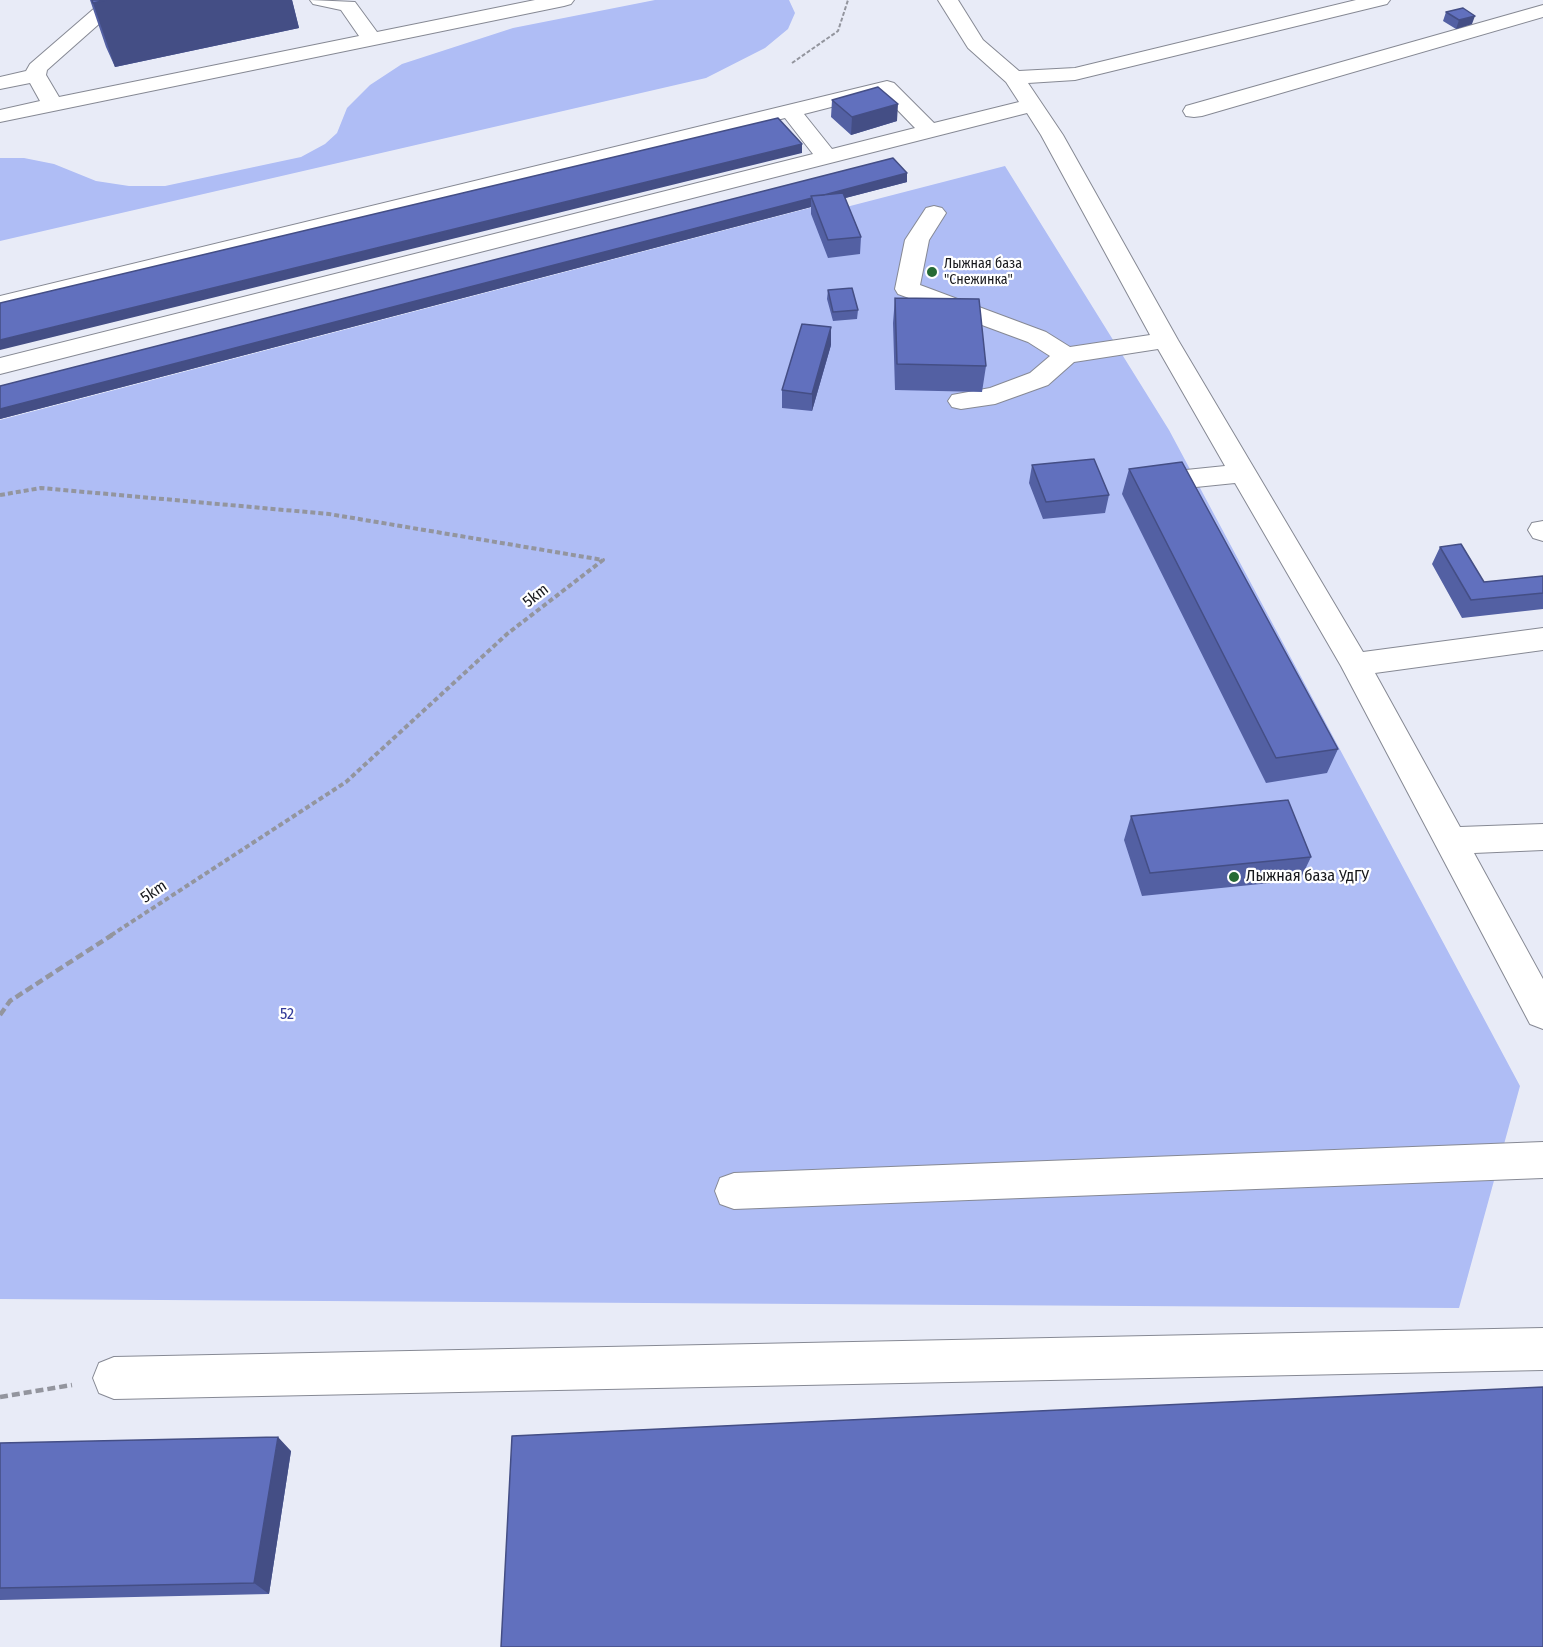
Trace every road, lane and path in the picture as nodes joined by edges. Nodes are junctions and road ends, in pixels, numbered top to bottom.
1 (116, 0) edge
2 (320, 0) edge
3 (564, 0) edge
4 (848, 0) edge
5 (948, 0) edge
6 (1380, 0) edge
7 (1543, 12) edge
8 (371, 39) junction
9 (792, 63) dead end
10 (36, 75) junction
11 (1014, 78) junction
12 (0, 82) edge
13 (53, 105) junction
14 (1032, 105) junction
15 (790, 110) junction
16 (1194, 111) dead end
17 (0, 116) edge
18 (930, 131) junction
19 (827, 157) junction
20 (934, 213) dead end
21 (0, 303) edge
22 (1165, 340) junction
23 (1066, 355) junction
24 (0, 366) edge
25 (961, 401) dead end
26 (1243, 473) junction
27 (1146, 483) edge
28 (0, 495) edge
29 (1543, 639) edge
30 (1355, 664) junction
31 (1543, 837) edge
32 (1451, 841) junction
33 (1543, 1013) edge
34 (0, 1015) edge
35 (1543, 1160) edge
36 (734, 1191) dead end
37 (1543, 1348) edge
38 (114, 1378) joint
39 (0, 1398) edge

1 - 10 street
2 - 8 street
3 - 8 street
4 - 9 path
5 - 11 street
6 - 11 street
7 - 16 street
8 - 13 street
10 - 12 street
10 - 13 street
11 - 14 street
13 - 17 street
14 - 18 street
14 - 22 street
15 - 18 street
15 - 19 street
15 - 21 street
18 - 19 street
19 - 24 street
20 - 23 street
22 - 23 street
22 - 26 street
23 - 25 street
26 - 27 street
26 - 30 street
28 - 34 path, 5km
29 - 30 street
30 - 32 street
31 - 32 street
32 - 33 street
35 - 36 street
37 - 38 street
38 - 39 path

